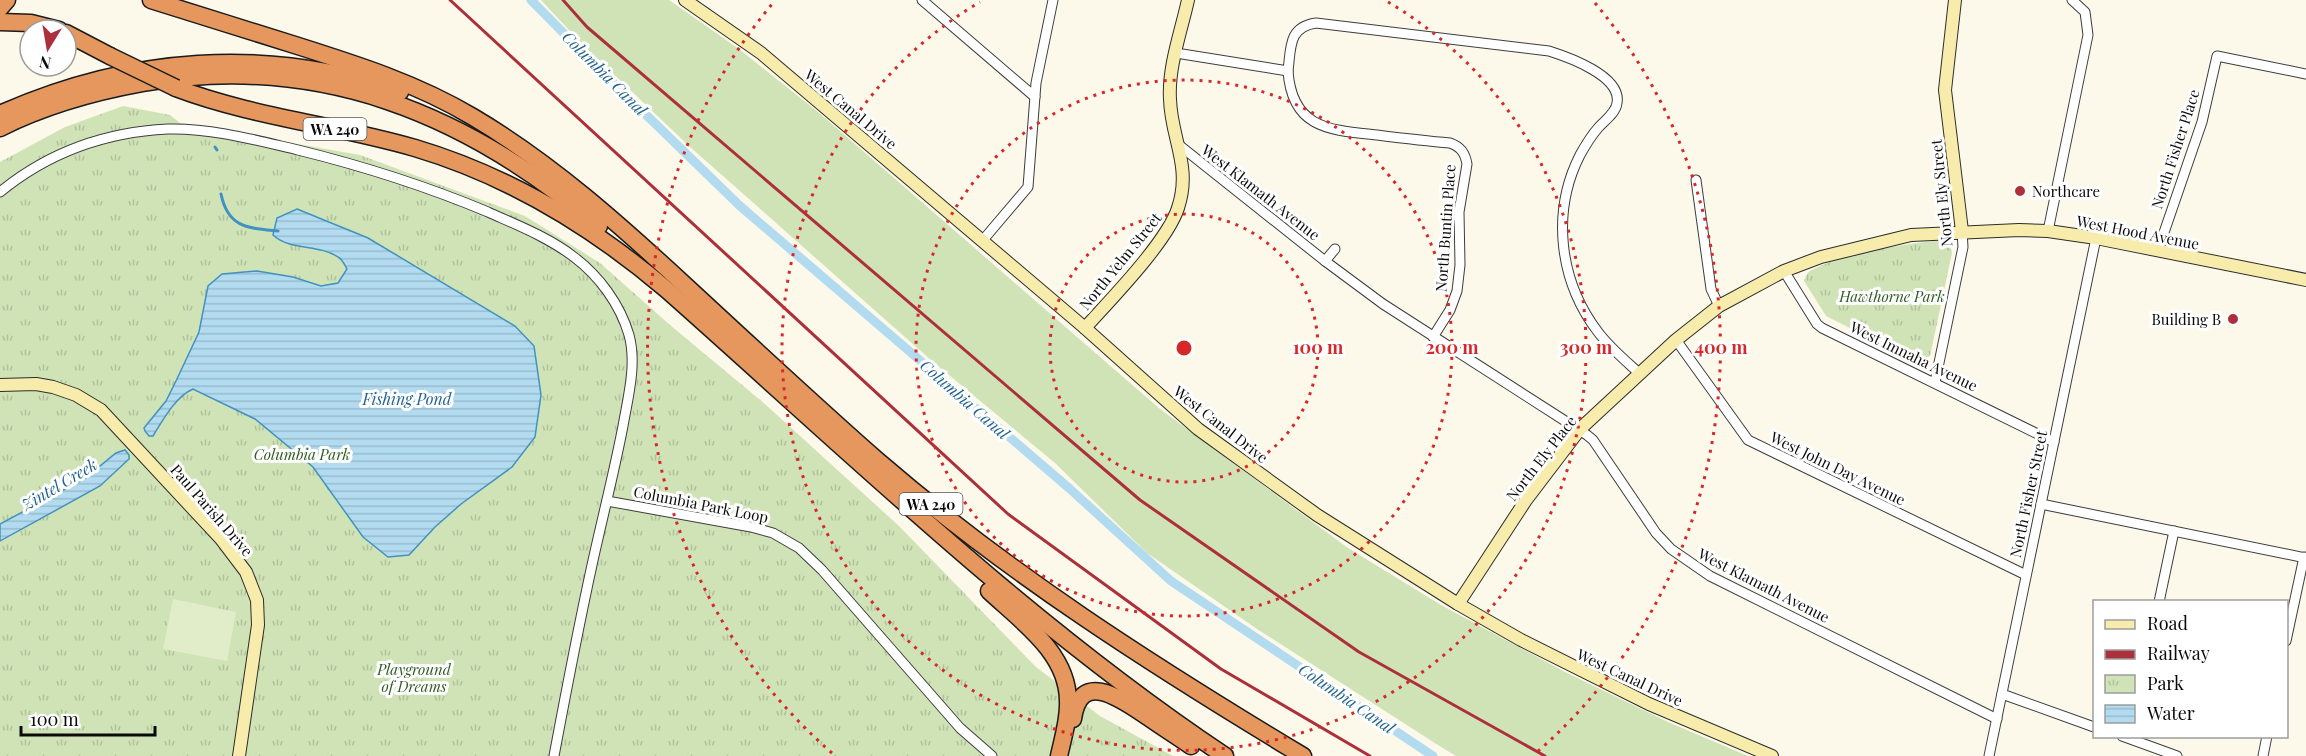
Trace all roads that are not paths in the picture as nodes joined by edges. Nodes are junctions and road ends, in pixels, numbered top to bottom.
1 (7, 0) edge
2 (151, 0) edge
3 (173, 0) edge
4 (685, 0) edge
5 (922, 0) edge
6 (1053, 0) edge
7 (1188, 0) edge
8 (1955, 0) edge
9 (2072, 0) edge
10 (0, 8) edge
11 (0, 22) edge
12 (18, 23) edge
13 (260, 34) junction
14 (78, 39) edge
15 (1176, 53) junction
16 (1288, 71) junction
17 (2306, 74) edge
18 (1035, 97) junction
19 (0, 114) edge
20 (0, 128) edge
21 (1179, 145) junction
22 (1696, 180) dead end
23 (0, 192) edge
24 (595, 205) junction
25 (1962, 231) junction
26 (2048, 231) junction
27 (2096, 238) junction
28 (983, 240) junction
29 (1335, 249) dead end
30 (2157, 250) junction
31 (1325, 261) junction
32 (1784, 271) junction
33 (2306, 280) edge
34 (667, 290) junction
35 (1719, 306) junction
36 (1085, 328) junction
37 (1433, 337) junction
38 (1676, 340) junction
39 (1640, 374) junction
40 (1935, 382) junction
41 (0, 385) edge
42 (1580, 429) junction
43 (2054, 442) junction
44 (896, 496) junction
45 (607, 501) junction
46 (2041, 504) junction
47 (2174, 531) junction
48 (2305, 557) edge
49 (2026, 575) junction
50 (2159, 600) edge
51 (1458, 604) junction
52 (2288, 632) edge
53 (2002, 694) junction
54 (1997, 719) junction
55 (2093, 727) edge
56 (2131, 738) edge
57 (2267, 738) edge
58 (239, 756) edge
59 (554, 756) edge
60 (992, 756) edge
61 (1059, 756) edge
62 (1068, 756) edge
63 (1207, 756) edge
64 (1225, 756) edge
65 (1303, 756) edge
66 (1773, 756) edge
67 (1989, 756) edge
68 (2178, 756) edge
69 (2263, 756) edge

1 - 10 highway
2 - 13 highway, WA 240
3 - 13 highway
4 - 28 street, West Canal Drive
5 - 18 street
6 - 18 street
7 - 15 street, North Yelm Street
8 - 25 street, North Ely Street
9 - 26 street
11 - 12 highway
13 - 24 highway, WA 240
14 - 34 highway, WA 240, bridge
15 - 16 street
15 - 21 street, North Yelm Street
16 - 37 street, North Buntin Place
16 - 39 street
17 - 30 street, North Fisher Place
18 - 28 street
19 - 24 highway
20 - 34 highway
21 - 31 street, West Klamath Avenue
21 - 36 street, North Yelm Street
22 - 35 street
23 - 45 street
24 - 65 highway, WA 240
25 - 26 street, West Hood Avenue
25 - 32 street, North Ely Place
25 - 40 street, North Ely Street
26 - 27 street, West Hood Avenue
27 - 30 street, West Hood Avenue
27 - 43 street, North Fisher Street
28 - 36 street, West Canal Drive
29 - 31 street, West Klamath Avenue
30 - 33 street, West Hood Avenue
31 - 37 street, West Klamath Avenue
32 - 35 street, North Ely Place
32 - 40 street, West Imnaha Avenue
34 - 44 highway, WA 240
35 - 38 street, North Ely Place
36 - 51 street, West Canal Drive
37 - 42 street, West Klamath Avenue
38 - 39 street, North Ely Place
38 - 49 street, West John Day Avenue
39 - 42 street, North Ely Place
40 - 43 street, West Imnaha Avenue
41 - 58 street, Paul Parish Drive
42 - 51 street, North Ely Place
42 - 54 street, West Klamath Avenue
43 - 46 street, North Fisher Street
44 - 61 highway
44 - 64 highway, WA 240
45 - 59 street
45 - 60 street, Columbia Park Loop
46 - 47 street
46 - 49 street, North Fisher Street
47 - 48 street
47 - 50 street
48 - 52 street
49 - 53 street, North Fisher Street
51 - 66 street, West Canal Drive
53 - 54 street, North Fisher Street
53 - 55 street
54 - 67 street, North Fisher Street
56 - 68 street
57 - 69 street
62 - 63 highway

